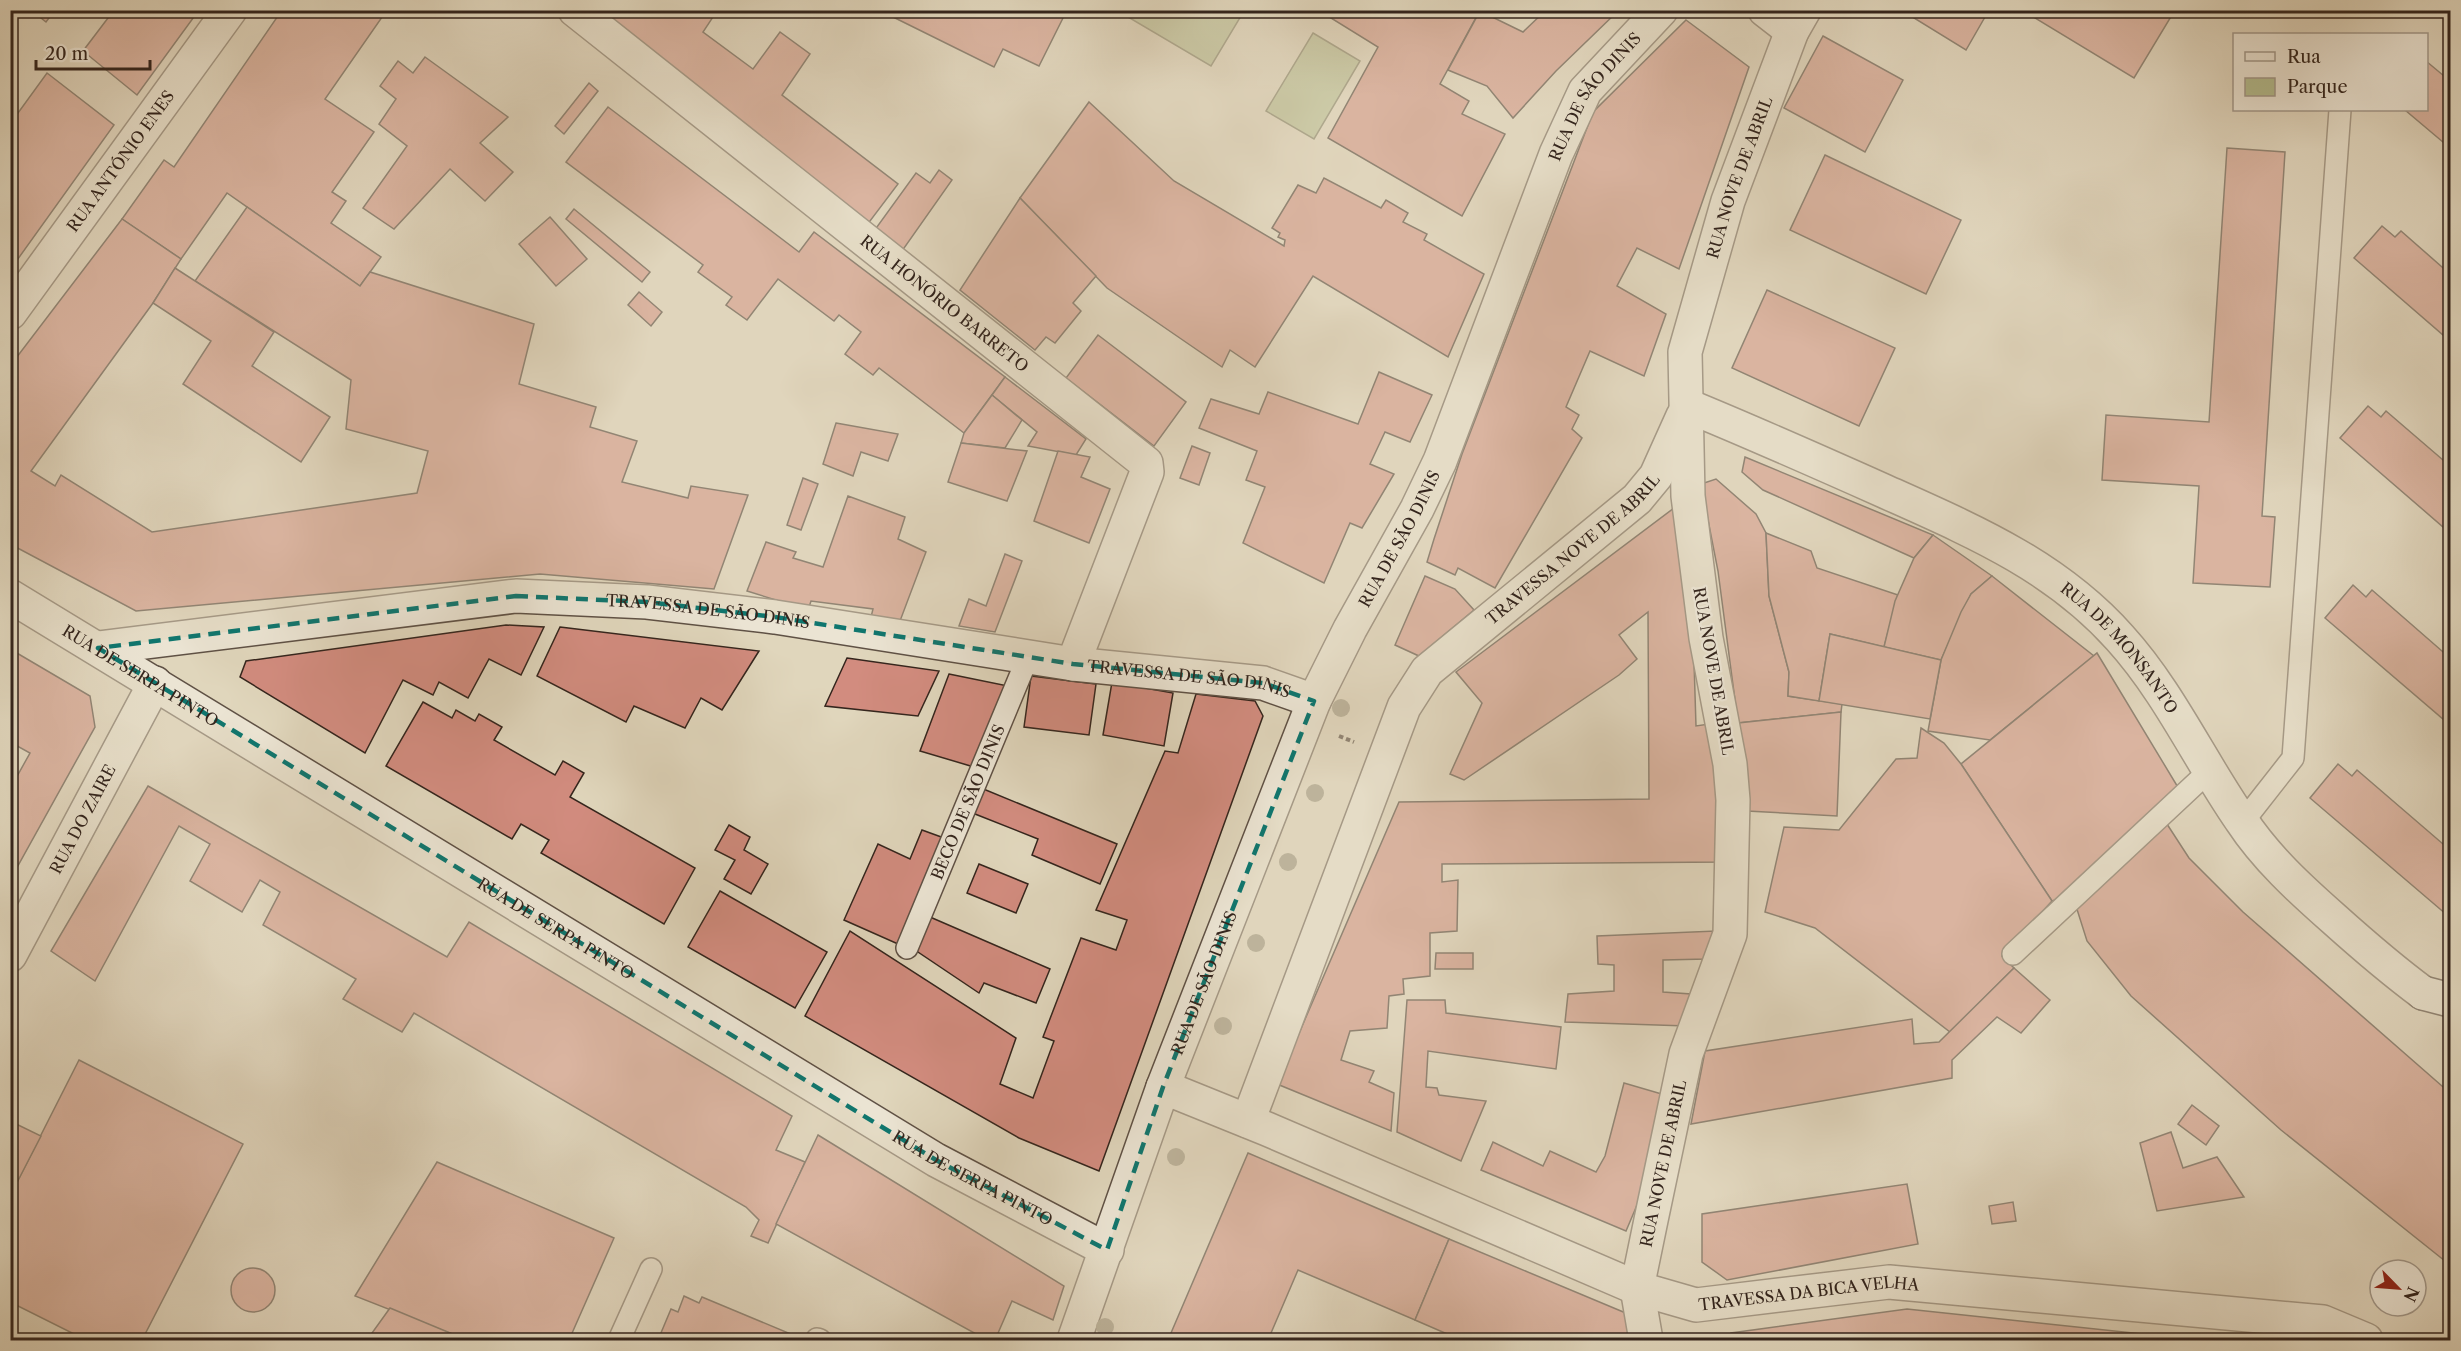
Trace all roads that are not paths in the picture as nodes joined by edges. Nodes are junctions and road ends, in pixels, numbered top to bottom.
1 (230, 10) edge
2 (575, 10) edge
3 (1661, 10) edge
4 (1765, 10) edge
5 (1798, 21) edge
6 (2340, 111) edge
7 (10, 313) edge
8 (1688, 406) junction
9 (10, 596) edge
10 (98, 648) junction
11 (1028, 657) junction
12 (1073, 664) junction
13 (155, 683) junction
14 (1314, 701) junction
15 (2210, 771) junction
16 (2242, 823) junction
17 (907, 948) dead end
18 (2013, 954) dead end
19 (10, 955) edge
20 (2437, 997) edge
21 (2451, 1017) edge
22 (1163, 1087) junction
23 (1248, 1121) junction
24 (1107, 1250) junction
25 (651, 1269) dead end
26 (1638, 1288) junction
27 (619, 1341) edge
28 (1074, 1341) edge
29 (1646, 1341) edge
30 (2366, 1341) edge

1 - 7 street, RUA ANTÓNIO ENES
2 - 12 street, RUA HONÓRIO BARRETO
3 - 14 street, RUA DE SÃO DINIS
4 - 5 street
5 - 8 street, RUA NOVE DE ABRIL
6 - 16 lane
8 - 15 street, RUA DE MONSANTO
8 - 23 street, TRAVESSA NOVE DE ABRIL
8 - 26 street, RUA NOVE DE ABRIL
9 - 10 street, RUA DE SERPA PINTO
10 - 11 street, TRAVESSA DE SÃO DINIS
10 - 13 street, RUA DE SERPA PINTO
11 - 12 street, TRAVESSA DE SÃO DINIS
11 - 17 lane, BECO DE SÃO DINIS
12 - 14 street, TRAVESSA DE SÃO DINIS
13 - 19 street, RUA DO ZAIRE
13 - 24 street, RUA DE SERPA PINTO
14 - 22 street, RUA DE SÃO DINIS
15 - 16 street, RUA DE MONSANTO
15 - 18 lane
16 - 20 street, RUA DE MONSANTO
20 - 21 street, RUA DE MONSANTO
22 - 23 street
22 - 24 street, RUA DE SÃO DINIS
23 - 26 street, TRAVESSA DA BICA VELHA
24 - 28 street, RUA DE SÃO DINIS
25 - 27 lane
26 - 29 street, RUA NOVE DE ABRIL
26 - 30 street, TRAVESSA DA BICA VELHA

